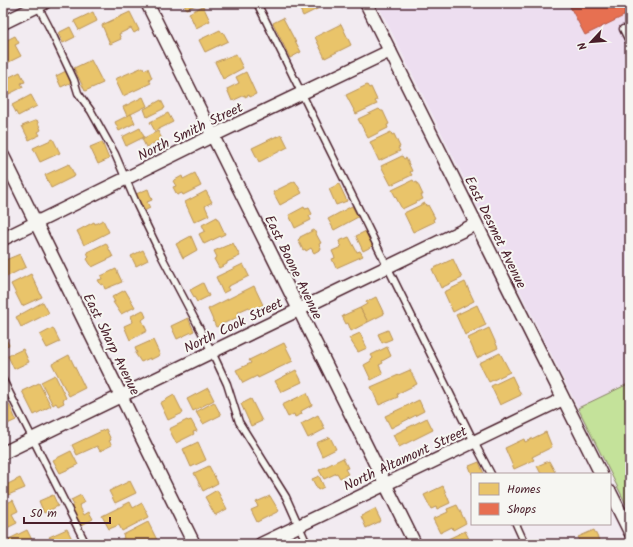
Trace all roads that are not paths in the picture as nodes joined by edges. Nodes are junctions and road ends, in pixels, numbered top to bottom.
1 (147, 3) edge
2 (257, 3) edge
3 (366, 3) edge
4 (39, 4) edge
5 (3, 23) edge
6 (623, 30) dead end
7 (630, 43) edge
8 (390, 51) junction
9 (302, 93) junction
10 (212, 136) junction
11 (3, 156) edge
12 (126, 179) junction
13 (36, 222) junction
14 (476, 224) junction
15 (3, 239) edge
16 (387, 267) junction
17 (299, 310) junction
18 (212, 352) junction
19 (3, 380) edge
20 (121, 396) junction
21 (563, 399) junction
22 (33, 438) junction
23 (474, 442) junction
24 (3, 453) edge
25 (490, 473) edge
26 (600, 473) edge
27 (385, 484) junction
28 (611, 494) edge
29 (299, 525) junction
30 (516, 525) edge
31 (630, 532) edge
32 (86, 544) edge
33 (194, 544) edge
34 (261, 544) edge
35 (308, 544) edge
36 (415, 544) edge
37 (525, 544) edge

1 - 10 street, East Boone Avenue
2 - 9 lane
3 - 8 street, East Desmet Avenue
4 - 5 street
4 - 12 lane
6 - 7 lane
8 - 9 street, North Smith Street
8 - 14 street, East Desmet Avenue
9 - 10 street, North Smith Street
9 - 16 lane
10 - 12 street, North Smith Street
10 - 17 street, East Boone Avenue
11 - 13 street, East Sharp Avenue
12 - 13 street, North Smith Street
12 - 18 lane
13 - 15 street, North Smith Street
13 - 20 street, East Sharp Avenue
14 - 16 street, North Cook Street
14 - 21 street, East Desmet Avenue
16 - 17 street, North Cook Street
16 - 23 lane
17 - 18 street, North Cook Street
17 - 27 street, East Boone Avenue
18 - 20 street, North Cook Street
18 - 29 lane
19 - 22 lane
20 - 22 street, North Cook Street
20 - 33 street, East Sharp Avenue
21 - 23 street, North Altamont Street
21 - 26 street, East Desmet Avenue
22 - 24 street, North Cook Street
22 - 32 lane
23 - 25 lane
23 - 27 street, North Altamont Street
27 - 29 street, North Altamont Street
27 - 36 street, East Boone Avenue
28 - 31 street
29 - 34 street, North Altamont Street
29 - 35 lane
30 - 37 lane

